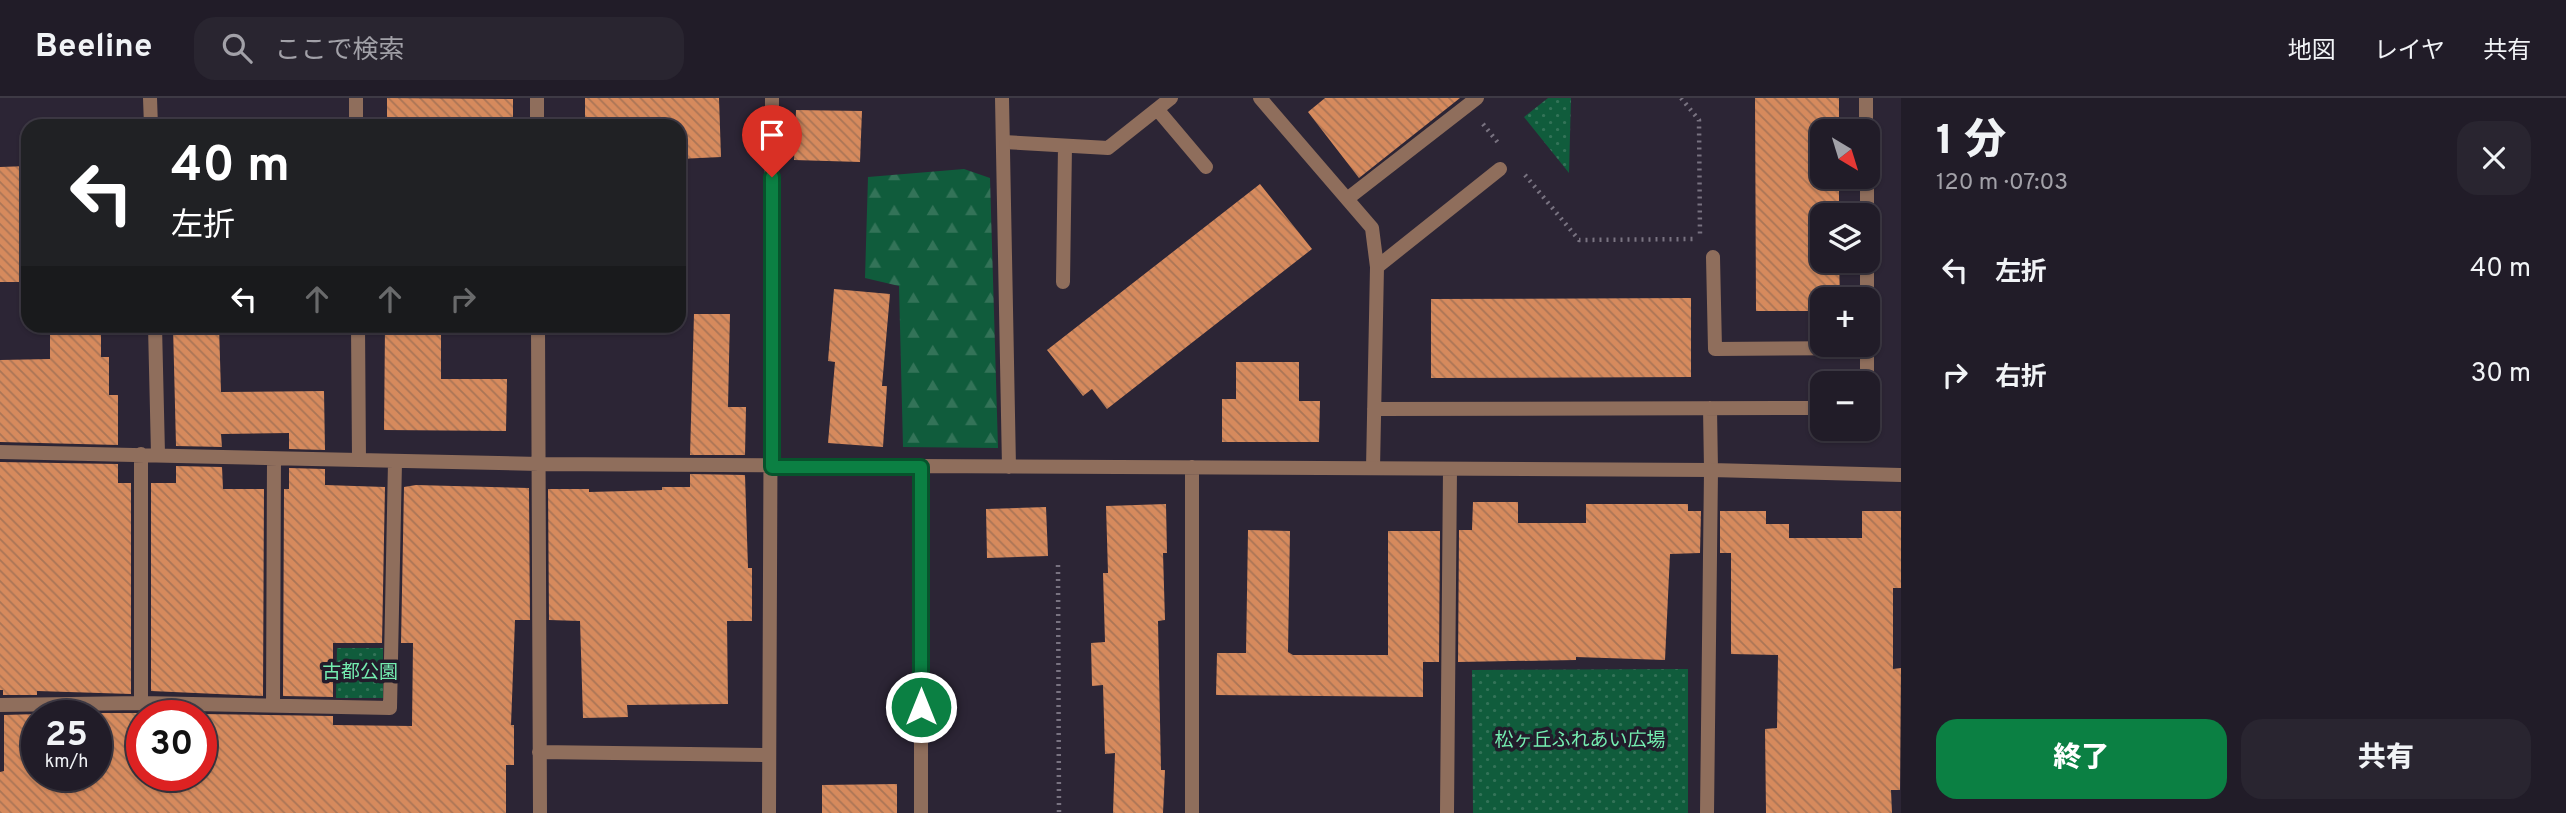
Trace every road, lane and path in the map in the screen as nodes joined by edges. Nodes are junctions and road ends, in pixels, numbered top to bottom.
1 (150, 98) edge
2 (356, 98) edge
3 (537, 98) edge
4 (772, 98) edge
5 (1002, 98) edge
6 (1171, 98) edge
7 (1260, 98) edge
8 (1681, 98) edge
9 (1866, 98) edge
10 (1472, 102) edge
11 (1157, 109) junction
12 (151, 119) edge
13 (356, 119) edge
14 (537, 119) edge
15 (1866, 119) edge
16 (1003, 142) junction
17 (1065, 146) junction
18 (1502, 146) dead end
19 (1206, 167) dead end
20 (1519, 167) dead end
21 (1500, 169) dead end
22 (1347, 199) junction
23 (1713, 257) dead end
24 (1377, 267) junction
25 (1063, 282) dead end
26 (155, 333) edge
27 (358, 333) edge
28 (538, 333) edge
29 (1810, 348) edge
30 (1710, 408) junction
31 (1810, 408) edge
32 (1374, 409) junction
33 (0, 452) edge
34 (141, 454) junction
35 (158, 454) junction
36 (274, 460) junction
37 (359, 460) junction
38 (395, 461) junction
39 (539, 464) junction
40 (772, 467) junction
41 (921, 467) junction
42 (1009, 467) junction
43 (1192, 467) junction
44 (1373, 468) junction
45 (1450, 470) junction
46 (1711, 470) junction
47 (1901, 475) edge
48 (1058, 565) dead end
49 (141, 700) edge
50 (126, 703) edge
51 (217, 704) edge
52 (0, 705) edge
53 (273, 705) junction
54 (539, 752) junction
55 (768, 755) junction
56 (540, 813) edge
57 (769, 813) edge
58 (921, 813) edge
59 (1059, 813) edge
60 (1192, 813) edge
61 (1447, 813) edge
62 (1707, 813) edge

1 - 12 street
2 - 13 street
3 - 14 street
4 - 40 street
5 - 16 street
6 - 11 street
7 - 22 street
8 - 20 path
9 - 15 street
10 - 18 path
10 - 22 street
11 - 17 street
11 - 19 street
16 - 17 street
16 - 42 street
17 - 25 street
21 - 24 street
22 - 24 street
23 - 29 street
24 - 32 street
26 - 35 street
27 - 37 street
28 - 39 street
30 - 31 street
30 - 32 street
30 - 46 street
32 - 44 street
33 - 34 street
34 - 35 street
34 - 49 street
35 - 36 street
36 - 37 street
36 - 53 street
37 - 38 street
38 - 39 street
38 - 53 street
39 - 40 street
39 - 54 street
40 - 41 street
40 - 55 street
41 - 42 street
41 - 58 street
42 - 43 street
43 - 44 street
43 - 60 street
44 - 45 street
45 - 46 street
45 - 61 street
46 - 47 street
46 - 62 street
48 - 59 path
50 - 52 street
51 - 53 street
54 - 55 street
54 - 56 street
55 - 57 street

